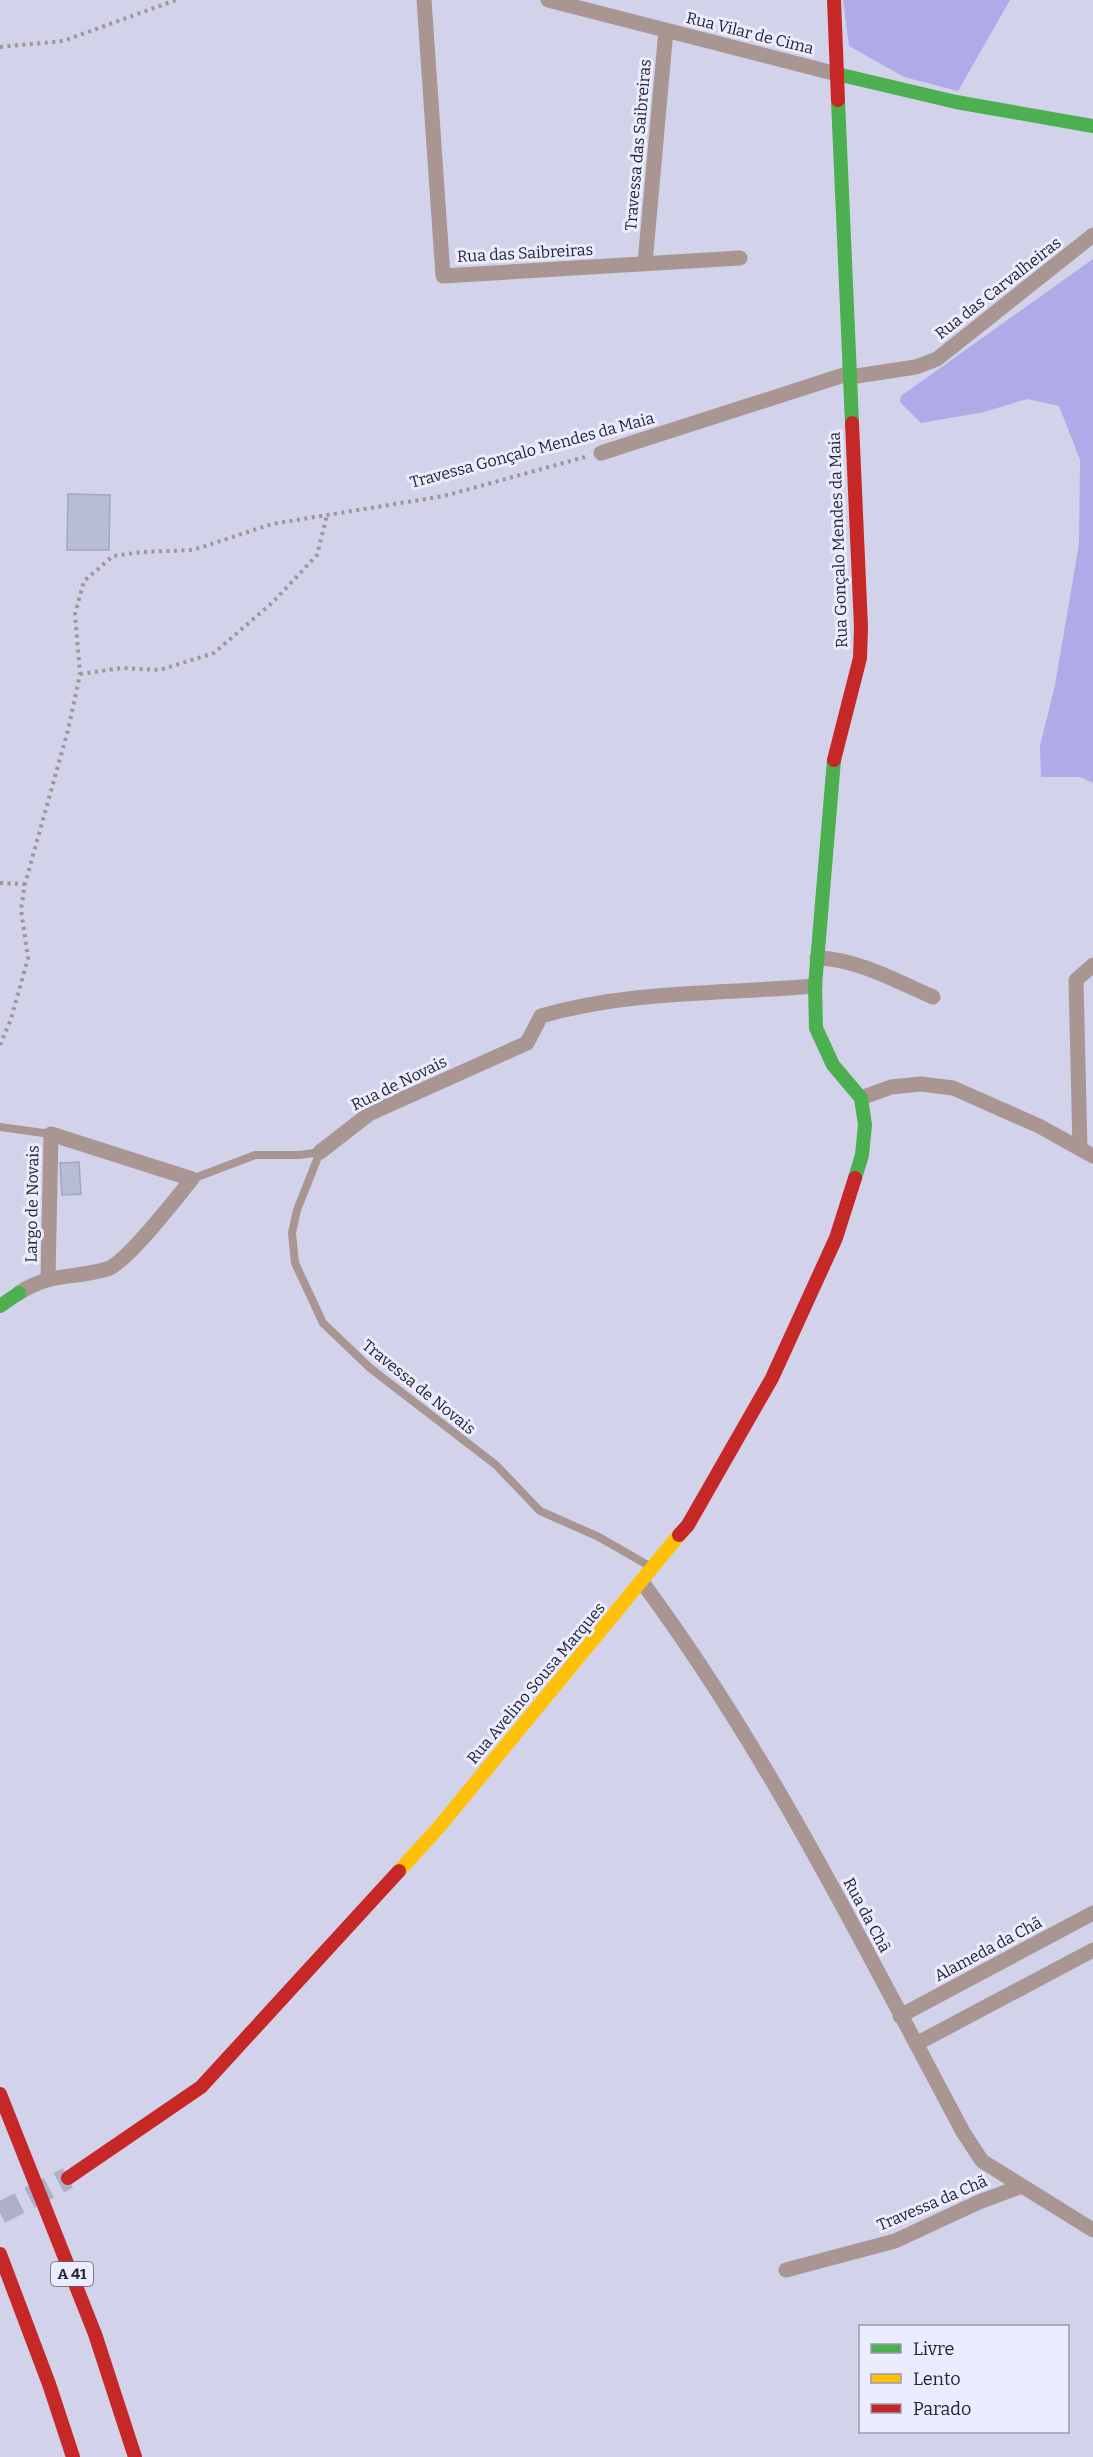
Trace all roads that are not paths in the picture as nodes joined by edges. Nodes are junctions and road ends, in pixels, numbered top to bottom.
1 (424, 0) edge
2 (548, 0) edge
3 (834, 0) edge
4 (666, 30) junction
5 (837, 74) junction
6 (1093, 126) edge
7 (1093, 235) edge
8 (740, 258) dead end
9 (645, 263) junction
10 (850, 375) junction
11 (601, 453) road end
12 (817, 958) junction
13 (1093, 965) edge
14 (815, 986) junction
15 (933, 997) dead end
16 (861, 1098) junction
17 (0, 1126) edge
18 (51, 1134) junction
19 (320, 1152) junction
20 (1087, 1153) edge
21 (192, 1179) junction
22 (48, 1279) junction
23 (19, 1293) joint
24 (0, 1306) edge
25 (653, 1567) junction
26 (642, 1582) junction
27 (1093, 1913) edge
28 (1093, 1950) edge
29 (900, 2016) junction
30 (916, 2044) junction
31 (0, 2094) edge
32 (68, 2178) tunnel mouth
33 (1022, 2186) junction
34 (1093, 2230) edge
35 (0, 2254) edge
36 (786, 2270) dead end
37 (73, 2457) edge
38 (135, 2457) edge

1 - 9 street, Rua das Saibreiras
2 - 4 street, Rua Vilar de Cima
3 - 5 main road, Rua Gonçalo Mendes da Maia
4 - 5 street, Rua Vilar de Cima
4 - 9 street, Travessa das Saibreiras
5 - 6 main road
5 - 10 main road, Rua Gonçalo Mendes da Maia
7 - 10 street, Rua das Carvalheiras
8 - 9 street, Rua das Saibreiras
10 - 11 street, Travessa Gonçalo Mendes da Maia
10 - 12 main road, Rua Gonçalo Mendes da Maia
12 - 14 main road, Rua Gonçalo Mendes da Maia
12 - 15 street
13 - 20 street
14 - 16 main road, Rua Gonçalo Mendes da Maia
14 - 19 street, Rua de Novais
16 - 20 street
16 - 25 main road, Rua Avelino Sousa Marques
17 - 18 lane
18 - 21 street, Largo de Novais
18 - 22 street, Largo de Novais
19 - 21 lane
19 - 25 lane, Travessa de Novais
21 - 22 street
22 - 23 street
23 - 24 main road
25 - 26 main road, Rua Avelino Sousa Marques
26 - 29 street, Rua da Chã
26 - 32 main road, Rua Avelino Sousa Marques
27 - 29 street, Alameda da Chã
28 - 30 street
29 - 30 street, Rua da Chã
30 - 33 street, Rua da Chã
31 - 38 main road, A 41
33 - 34 street, Rua da Chã
33 - 36 street, Travessa da Chã
35 - 37 main road

